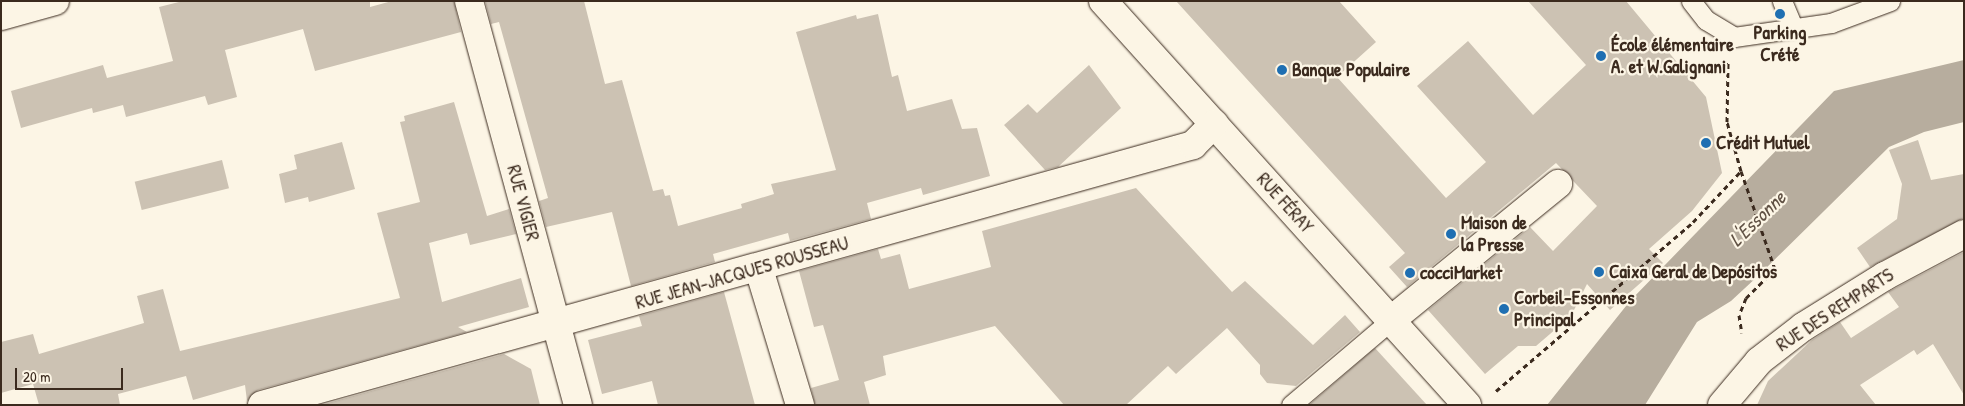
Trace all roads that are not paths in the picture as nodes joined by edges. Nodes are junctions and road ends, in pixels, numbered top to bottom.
1 (55, 1) edge
2 (468, 1) edge
3 (1103, 1) edge
4 (1691, 1) edge
5 (1782, 1) edge
6 (1880, 4) edge
7 (1, 16) edge
8 (1794, 30) junction
9 (1214, 124) junction
10 (1558, 184) dead end
11 (1964, 234) edge
12 (759, 269) junction
13 (1390, 321) junction
14 (556, 324) junction
15 (1478, 402) edge
16 (262, 405) edge
17 (578, 405) edge
18 (800, 405) edge
19 (1291, 405) edge
20 (1722, 405) edge

1 - 7 street
2 - 14 street, RUE VIGIER
3 - 9 street, RUE FÉRAY
4 - 8 lane
5 - 8 lane
6 - 8 lane
9 - 12 street, RUE JEAN-JACQUES ROUSSEAU
9 - 13 street, RUE FÉRAY
10 - 13 street
11 - 20 street, RUE DES REMPARTS
12 - 14 street, RUE JEAN-JACQUES ROUSSEAU
12 - 18 street
13 - 15 street, RUE FÉRAY
13 - 19 lane
14 - 16 street, RUE JEAN-JACQUES ROUSSEAU
14 - 17 street, RUE VIGIER

